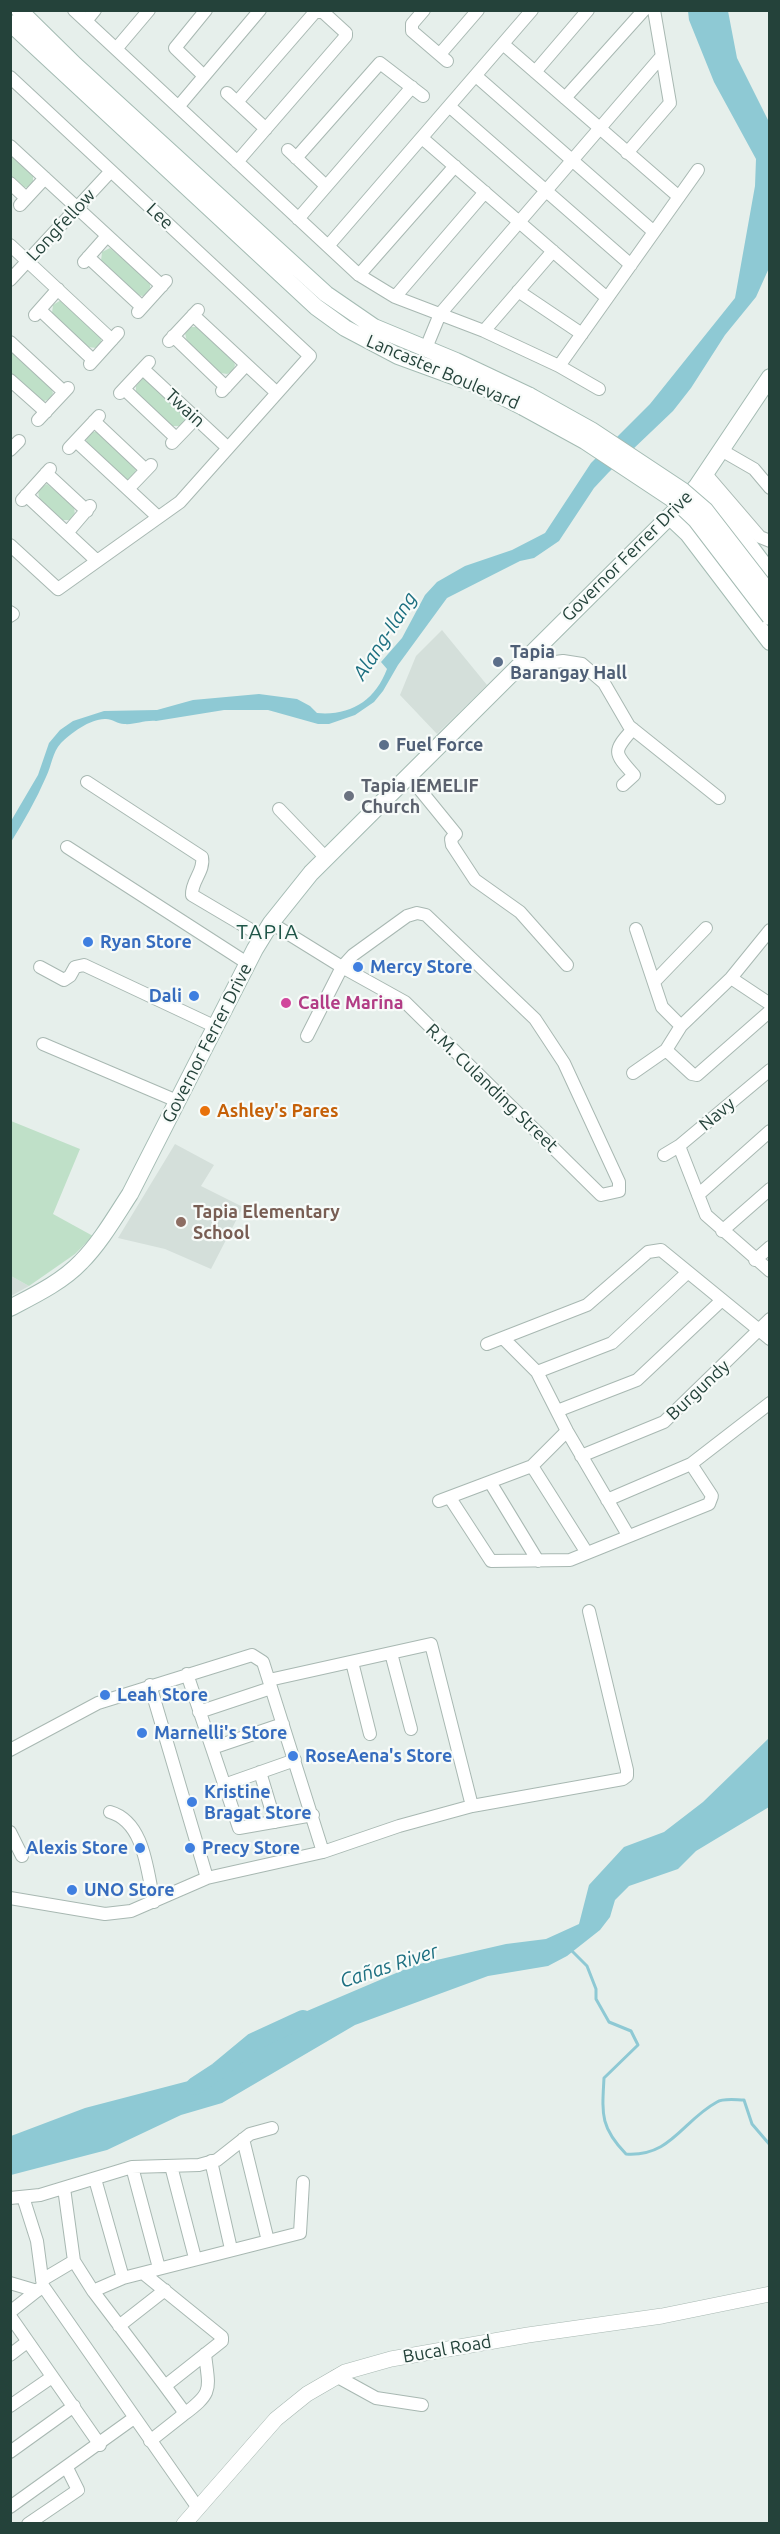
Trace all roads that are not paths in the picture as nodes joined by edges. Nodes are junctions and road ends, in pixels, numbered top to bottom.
1 (19, 10) edge
2 (74, 10) edge
3 (95, 10) edge
4 (149, 10) edge
5 (206, 10) edge
6 (260, 10) edge
7 (424, 10) edge
8 (478, 10) edge
9 (532, 10) edge
10 (588, 10) edge
11 (644, 10) edge
12 (654, 10) edge
13 (86, 21) junction
14 (10, 23) edge
15 (503, 44) junction
16 (116, 49) junction
17 (661, 57) junction
18 (535, 72) junction
19 (204, 76) junction
20 (476, 76) junction
21 (10, 77) edge
22 (412, 87) junction
23 (227, 93) dead end
24 (423, 96) dead end
25 (565, 98) junction
26 (237, 102) junction
27 (449, 106) junction
28 (178, 107) junction
29 (600, 128) junction
30 (266, 129) junction
31 (422, 138) junction
32 (10, 146) edge
33 (627, 153) junction
34 (572, 160) junction
35 (237, 162) junction
36 (455, 166) junction
37 (698, 170) dead end
38 (111, 171) junction
39 (45, 178) junction
40 (10, 183) edge
41 (326, 186) junction
42 (546, 191) junction
43 (485, 192) junction
44 (679, 197) junction
45 (77, 208) junction
46 (298, 219) junction
47 (519, 222) junction
48 (654, 232) junction
49 (107, 236) junction
50 (10, 245) edge
51 (328, 246) junction
52 (553, 251) junction
53 (28, 261) junction
54 (631, 265) junction
55 (359, 275) junction
56 (10, 280) edge
57 (58, 289) junction
58 (519, 291) junction
59 (395, 297) junction
60 (607, 298) junction
61 (440, 315) junction
62 (484, 331) junction
63 (582, 334) junction
64 (12, 340) edge
65 (426, 348) junction
66 (246, 365) junction
67 (559, 366) junction
68 (10, 380) edge
69 (767, 387) edge
70 (599, 389) dead end
71 (277, 393) junction
72 (526, 402) junction
73 (196, 418) junction
74 (228, 448) junction
75 (721, 450) junction
76 (701, 479) junction
77 (770, 488) edge
78 (128, 489) junction
79 (158, 517) junction
80 (670, 517) junction
81 (67, 533) junction
82 (770, 541) edge
83 (10, 545) edge
84 (97, 561) junction
85 (770, 573) edge
86 (770, 594) edge
87 (770, 617) edge
88 (770, 642) edge
89 (516, 667) junction
90 (633, 729) junction
91 (408, 775) junction
92 (87, 782) dead end
93 (623, 784) dead end
94 (719, 798) dead end
95 (279, 808) dead end
96 (67, 847) dead end
97 (326, 858) junction
98 (706, 928) dead end
99 (636, 929) dead end
100 (267, 930) junction
101 (770, 930) edge
102 (765, 946) edge
103 (247, 963) junction
104 (567, 965) dead end
105 (40, 967) dead end
106 (342, 967) junction
107 (731, 978) junction
108 (654, 982) junction
109 (770, 1004) edge
110 (770, 1011) edge
111 (681, 1026) junction
112 (216, 1027) junction
113 (307, 1036) dead end
114 (43, 1044) dead end
115 (666, 1050) junction
116 (770, 1070) edge
117 (633, 1073) dead end
118 (177, 1101) junction
119 (770, 1131) edge
120 (679, 1146) junction
121 (664, 1155) dead end
122 (770, 1189) edge
123 (698, 1195) junction
124 (722, 1231) junction
125 (770, 1247) edge
126 (755, 1260) junction
127 (770, 1271) edge
128 (688, 1272) junction
129 (722, 1300) junction
130 (10, 1308) edge
131 (770, 1319) edge
132 (765, 1335) edge
133 (503, 1338) junction
134 (487, 1344) dead end
135 (537, 1372) junction
136 (770, 1403) edge
137 (557, 1411) junction
138 (567, 1431) junction
139 (581, 1456) junction
140 (691, 1464) junction
141 (532, 1466) junction
142 (490, 1482) junction
143 (607, 1500) junction
144 (628, 1535) junction
145 (586, 1553) junction
146 (538, 1561) junction
147 (589, 1611) dead end
148 (392, 1653) junction
149 (352, 1662) junction
150 (187, 1674) junction
151 (270, 1684) junction
152 (150, 1686) junction
153 (199, 1712) junction
154 (283, 1724) junction
155 (411, 1729) dead end
156 (370, 1734) dead end
157 (212, 1748) junction
158 (10, 1750) edge
159 (295, 1760) junction
160 (260, 1772) junction
161 (224, 1785) junction
162 (472, 1806) junction
163 (110, 1812) dead end
164 (313, 1815) junction
165 (275, 1822) junction
166 (10, 1832) edge
167 (323, 1852) junction
168 (22, 1856) dead end
169 (207, 1878) junction
170 (10, 1898) edge
171 (154, 1902) junction
172 (272, 2128) dead end
173 (243, 2139) junction
174 (211, 2161) junction
175 (171, 2166) junction
176 (132, 2168) junction
177 (95, 2179) junction
178 (303, 2182) dead end
179 (64, 2188) junction
180 (17, 2197) edge
181 (268, 2241) junction
182 (231, 2249) junction
183 (195, 2258) junction
184 (74, 2261) junction
185 (159, 2268) junction
186 (143, 2273) junction
187 (123, 2278) junction
188 (10, 2283) edge
189 (41, 2285) junction
190 (165, 2290) junction
191 (93, 2291) junction
192 (770, 2294) edge
193 (10, 2314) edge
194 (119, 2326) junction
195 (27, 2342) junction
196 (205, 2354) junction
197 (10, 2355) edge
198 (336, 2376) junction
199 (52, 2377) junction
200 (165, 2386) junction
201 (422, 2405) dead end
202 (10, 2406) edge
203 (74, 2406) junction
204 (183, 2415) junction
205 (134, 2418) junction
206 (150, 2441) junction
207 (100, 2445) junction
208 (10, 2452) edge
209 (67, 2468) junction
210 (10, 2507) edge
211 (198, 2508) junction
212 (28, 2523) edge
213 (184, 2523) edge

1 - 65 main road, Lancaster Boulevard
2 - 13 street
3 - 13 street
4 - 16 street
5 - 19 street
6 - 19 street
7 - 8 street
9 - 15 street
10 - 18 street
11 - 25 street
12 - 17 street
13 - 16 street
14 - 72 main road, Lancaster Boulevard
15 - 18 street
15 - 20 street
16 - 28 street
17 - 29 street
17 - 33 street
18 - 25 street
19 - 28 street
20 - 27 street
20 - 34 street
21 - 38 street, Lee
22 - 24 street
22 - 41 street
22 - 41 street
23 - 26 street
25 - 29 street
26 - 30 street
26 - 30 street
27 - 31 street
27 - 42 street
28 - 35 street
29 - 33 street
29 - 34 street
30 - 35 street
31 - 36 street
31 - 51 street
32 - 39 street
33 - 44 street
34 - 42 street
34 - 48 street
35 - 46 street
36 - 43 street
36 - 55 street
37 - 44 street
38 - 45 street, Longfellow
38 - 71 street, Lee
39 - 40 street
39 - 45 street
41 - 46 street
42 - 47 street
42 - 54 street
43 - 47 street
43 - 59 street
44 - 48 street
45 - 49 street
45 - 53 street, Longfellow
46 - 51 street
47 - 52 street
47 - 61 street
48 - 54 street
49 - 49 street
50 - 53 street
51 - 55 street
52 - 58 street
52 - 60 street
53 - 56 street, Longfellow
53 - 57 street
54 - 60 street
55 - 59 street
57 - 57 street
58 - 62 street
58 - 63 street
59 - 61 street
60 - 63 street
61 - 62 street
61 - 65 street
62 - 67 street
63 - 67 street
64 - 68 street
65 - 72 main road, Lancaster Boulevard
66 - 66 street
66 - 71 street
67 - 70 street
69 - 75 main road, Governor Ferrer Drive
71 - 74 street
72 - 86 main road, Lancaster Boulevard, bridge
72 - 87 main road, Lancaster Boulevard, bridge
73 - 73 street, Twain
73 - 74 street, Twain
74 - 79 street
75 - 76 main road, Governor Ferrer Drive
75 - 77 street
76 - 80 main road, Governor Ferrer Drive
76 - 82 street
76 - 85 main road
78 - 78 street
78 - 79 street
79 - 84 street
80 - 88 main road
80 - 89 main road, Governor Ferrer Drive
81 - 81 street
81 - 84 street
83 - 84 street
89 - 90 street
89 - 91 main road, Governor Ferrer Drive
90 - 93 street
90 - 94 street
91 - 97 main road, Governor Ferrer Drive
91 - 104 street
92 - 100 street, R.M. Culanding Street
95 - 97 street
96 - 103 street
97 - 100 main road, Governor Ferrer Drive
98 - 108 street
99 - 108 street
100 - 103 main road, Governor Ferrer Drive
100 - 106 street, R.M. Culanding Street
101 - 102 street
102 - 107 street
103 - 112 main road, Governor Ferrer Drive
105 - 112 street
106 - 106 street, R.M. Culanding Street
106 - 113 street
107 - 109 street
107 - 111 street
108 - 111 street
110 - 115 street
111 - 115 street
112 - 118 main road, Governor Ferrer Drive
114 - 118 street
115 - 117 street
116 - 120 street, Navy
118 - 130 main road, Governor Ferrer Drive
119 - 123 street
120 - 121 street, Navy
120 - 123 street
122 - 124 street
123 - 124 street
124 - 126 street
125 - 126 street
126 - 127 street
128 - 129 street
128 - 133 street
128 - 135 street
129 - 132 street
129 - 137 street
131 - 132 street, Burgundy
132 - 139 street, Burgundy
133 - 134 street
133 - 135 street
135 - 137 street
136 - 140 street
137 - 138 street
138 - 139 street
138 - 141 street
139 - 143 street
140 - 143 street
140 - 144 street
141 - 142 street
141 - 145 street
142 - 146 street
142 - 146 street
143 - 144 street
144 - 145 street
145 - 146 street
147 - 162 street
148 - 149 street
148 - 155 street
148 - 162 street
149 - 151 street
149 - 156 street
150 - 151 street
150 - 152 street
150 - 153 street
151 - 153 street
151 - 154 street
152 - 158 street
152 - 169 street
153 - 157 street
154 - 157 street
154 - 159 street
157 - 161 street
159 - 160 street
159 - 164 street
160 - 161 street
160 - 165 street
161 - 165 street
162 - 167 street
163 - 171 street
164 - 165 street
164 - 167 street
166 - 168 street
167 - 169 street
169 - 171 street
170 - 171 street
172 - 173 street
173 - 174 street
173 - 181 street
174 - 175 street
174 - 182 street
175 - 176 street
175 - 183 street
176 - 177 street
176 - 185 street
177 - 179 street
177 - 187 street
178 - 181 street
179 - 180 street
179 - 184 street
180 - 189 street
181 - 182 street
182 - 183 street
183 - 185 street
184 - 189 street
184 - 191 street
185 - 186 street
186 - 187 street
186 - 190 street
187 - 191 street
188 - 189 street
189 - 193 street
189 - 205 street
190 - 194 street
190 - 196 street
191 - 194 street
192 - 198 street, Bucal Road
193 - 195 street
194 - 200 street
195 - 197 street
195 - 199 street
196 - 200 street
196 - 204 street
198 - 201 street
198 - 211 street, Bucal Road
199 - 202 street
199 - 203 street
200 - 204 street
203 - 207 street
203 - 208 street
204 - 206 street
205 - 206 street
205 - 207 street
206 - 211 street
207 - 209 street
209 - 210 street
209 - 212 street
211 - 213 street, Bucal Road

